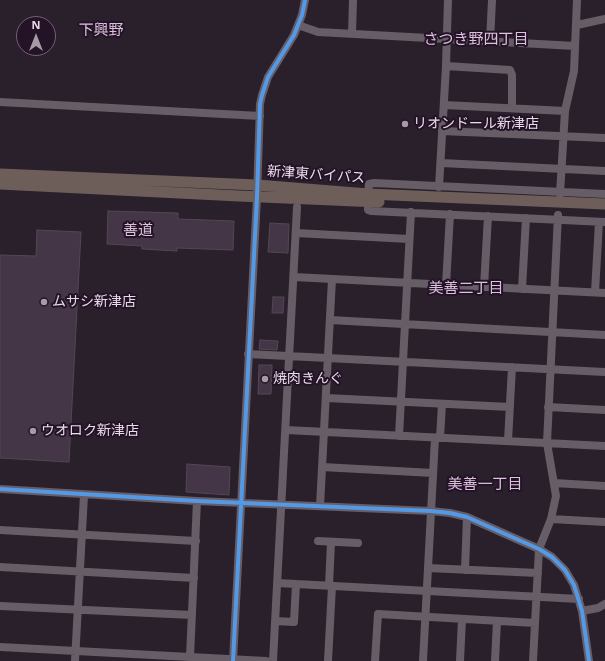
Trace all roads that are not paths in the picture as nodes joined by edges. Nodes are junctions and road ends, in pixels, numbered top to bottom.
1 (305, 0) edge
2 (353, 0) edge
3 (448, 0) edge
4 (492, 0) edge
5 (578, 0) edge
6 (605, 19) edge
7 (298, 25) junction
8 (577, 25) junction
9 (352, 34) junction
10 (448, 40) junction
11 (490, 42) junction
12 (575, 46) junction
13 (446, 66) junction
14 (0, 102) edge
15 (444, 105) junction
16 (512, 108) junction
17 (565, 111) junction
18 (260, 116) junction
19 (442, 131) junction
20 (563, 136) junction
21 (605, 138) edge
22 (441, 163) junction
23 (562, 169) junction
24 (605, 171) edge
25 (1, 176) edge
26 (58, 186) junction
27 (439, 187) junction
28 (0, 188) edge
29 (257, 191) junction
30 (605, 194) edge
31 (368, 198) junction
32 (605, 204) edge
33 (561, 205) junction
34 (297, 207) dead end
35 (605, 211) edge
36 (410, 212) junction
37 (450, 214) junction
38 (488, 216) junction
39 (526, 218) junction
40 (602, 222) edge
41 (296, 233) junction
42 (409, 239) junction
43 (294, 277) junction
44 (332, 279) junction
45 (407, 283) junction
46 (446, 285) junction
47 (484, 287) junction
48 (522, 289) junction
49 (555, 290) junction
50 (595, 292) junction
51 (605, 293) edge
52 (330, 320) junction
53 (405, 324) junction
54 (553, 332) junction
55 (605, 335) edge
56 (248, 354) junction
57 (289, 356) junction
58 (328, 358) junction
59 (403, 362) junction
60 (512, 367) junction
61 (551, 370) junction
62 (605, 372) edge
63 (326, 398) junction
64 (401, 402) junction
65 (442, 404) junction
66 (548, 407) junction
67 (510, 408) junction
68 (605, 410) edge
69 (286, 430) junction
70 (324, 432) junction
71 (399, 436) junction
72 (438, 438) junction
73 (508, 441) junction
74 (547, 443) junction
75 (605, 446) edge
76 (322, 467) junction
77 (433, 473) junction
78 (554, 483) junction
79 (605, 486) edge
80 (0, 489) edge
81 (84, 495) junction
82 (197, 501) junction
83 (241, 503) junction
84 (282, 505) junction
85 (320, 506) junction
86 (431, 511) junction
87 (467, 517) junction
88 (551, 519) junction
89 (605, 522) edge
90 (0, 530) edge
91 (81, 534) junction
92 (196, 541) junction
93 (318, 541) dead end
94 (331, 542) junction
95 (358, 543) dead end
96 (539, 549) junction
97 (0, 567) edge
98 (428, 568) junction
99 (464, 570) junction
100 (79, 572) junction
101 (538, 573) junction
102 (194, 578) junction
103 (277, 583) junction
104 (296, 584) junction
105 (331, 586) junction
106 (427, 591) junction
107 (537, 597) junction
108 (579, 599) junction
109 (605, 604) edge
110 (0, 606) edge
111 (77, 609) junction
112 (582, 611) junction
113 (192, 615) junction
114 (426, 617) junction
115 (462, 619) junction
116 (497, 620) junction
117 (275, 621) junction
118 (536, 623) junction
119 (0, 647) edge
120 (75, 651) junction
121 (190, 657) junction
122 (166, 658) edge
123 (233, 660) edge
124 (75, 661) edge
125 (266, 661) edge
126 (273, 661) edge
127 (328, 661) edge
128 (376, 661) edge
129 (423, 661) edge
130 (460, 661) edge
131 (495, 661) edge
132 (533, 661) edge
133 (589, 661) edge

1 - 7 street
2 - 9 street
3 - 10 street
4 - 11 street
5 - 8 street
6 - 8 street
7 - 9 street
7 - 18 street
8 - 12 street
9 - 10 street
10 - 11 street
10 - 13 street
11 - 12 street
12 - 17 street
13 - 15 street
13 - 16 street
14 - 18 street
15 - 16 street
15 - 19 street
16 - 17 street
17 - 20 street
18 - 29 street
19 - 20 street
19 - 22 street
20 - 21 street
20 - 23 street
22 - 23 street
22 - 27 street
23 - 24 street
23 - 33 street
25 - 26 highway, 新津東バイパス
25 - 29 highway, 新津東バイパス
26 - 28 highway
26 - 29 highway, 新津東バイパス
27 - 31 street
27 - 33 street
29 - 31 highway, 新津東バイパス
29 - 56 street
30 - 33 street
31 - 33 highway, 新津東バイパス
31 - 36 street
32 - 33 highway, 新津東バイパス
33 - 35 highway, 新津東バイパス
33 - 39 street
33 - 40 street
33 - 49 street
34 - 41 street
36 - 37 street
36 - 42 street
37 - 38 street
37 - 46 street
38 - 39 street
38 - 47 street
39 - 48 street
40 - 50 street
41 - 42 street
41 - 43 street
42 - 45 street
43 - 44 street
43 - 57 street
44 - 45 street
44 - 52 street
45 - 46 street
45 - 53 street
46 - 47 street
47 - 48 street
48 - 49 street
49 - 50 street
49 - 54 street
50 - 51 street
52 - 53 street
52 - 58 street
53 - 54 street
53 - 59 street
54 - 55 street
54 - 61 street
56 - 57 street
56 - 83 street
57 - 58 street
57 - 69 street
58 - 59 street
58 - 63 street
59 - 60 street
59 - 64 street
60 - 61 street
60 - 67 street
61 - 62 street
61 - 66 street
63 - 64 street
63 - 70 street
64 - 65 street
64 - 71 street
65 - 67 street
65 - 72 street
66 - 68 street
66 - 74 street
67 - 73 street
69 - 70 street
69 - 84 street
70 - 71 street
70 - 76 street
71 - 72 street
72 - 73 street
72 - 77 street
73 - 74 street
74 - 75 street
74 - 78 street
76 - 77 street
76 - 85 street
77 - 86 street
78 - 79 street
78 - 88 street
80 - 81 street
81 - 82 street
81 - 91 street
82 - 83 street
82 - 92 street
83 - 84 street
83 - 123 street
84 - 85 street
84 - 103 street
85 - 86 street
86 - 87 street
86 - 98 street
87 - 96 street
87 - 99 street
88 - 89 street
88 - 96 street
90 - 91 street
91 - 92 street
91 - 100 street
92 - 102 street
93 - 94 street
94 - 95 street
94 - 105 street
96 - 101 street
96 - 108 street
97 - 100 street
98 - 99 street
98 - 106 street
99 - 101 street
100 - 102 street
100 - 111 street
101 - 107 street
102 - 113 street
103 - 104 street
103 - 117 street
104 - 105 street
104 - 117 street
105 - 106 street
105 - 127 street
106 - 107 street
106 - 114 street
107 - 108 street
107 - 118 street
108 - 112 street
109 - 112 street
110 - 111 street
111 - 113 street
111 - 120 street
112 - 133 street
113 - 121 street
114 - 115 street
114 - 128 street
114 - 129 street
115 - 116 street
115 - 130 street
116 - 118 street
116 - 131 street
117 - 126 street
118 - 132 street
119 - 120 street
120 - 122 street
120 - 124 street
121 - 122 street
121 - 123 street
123 - 125 street

